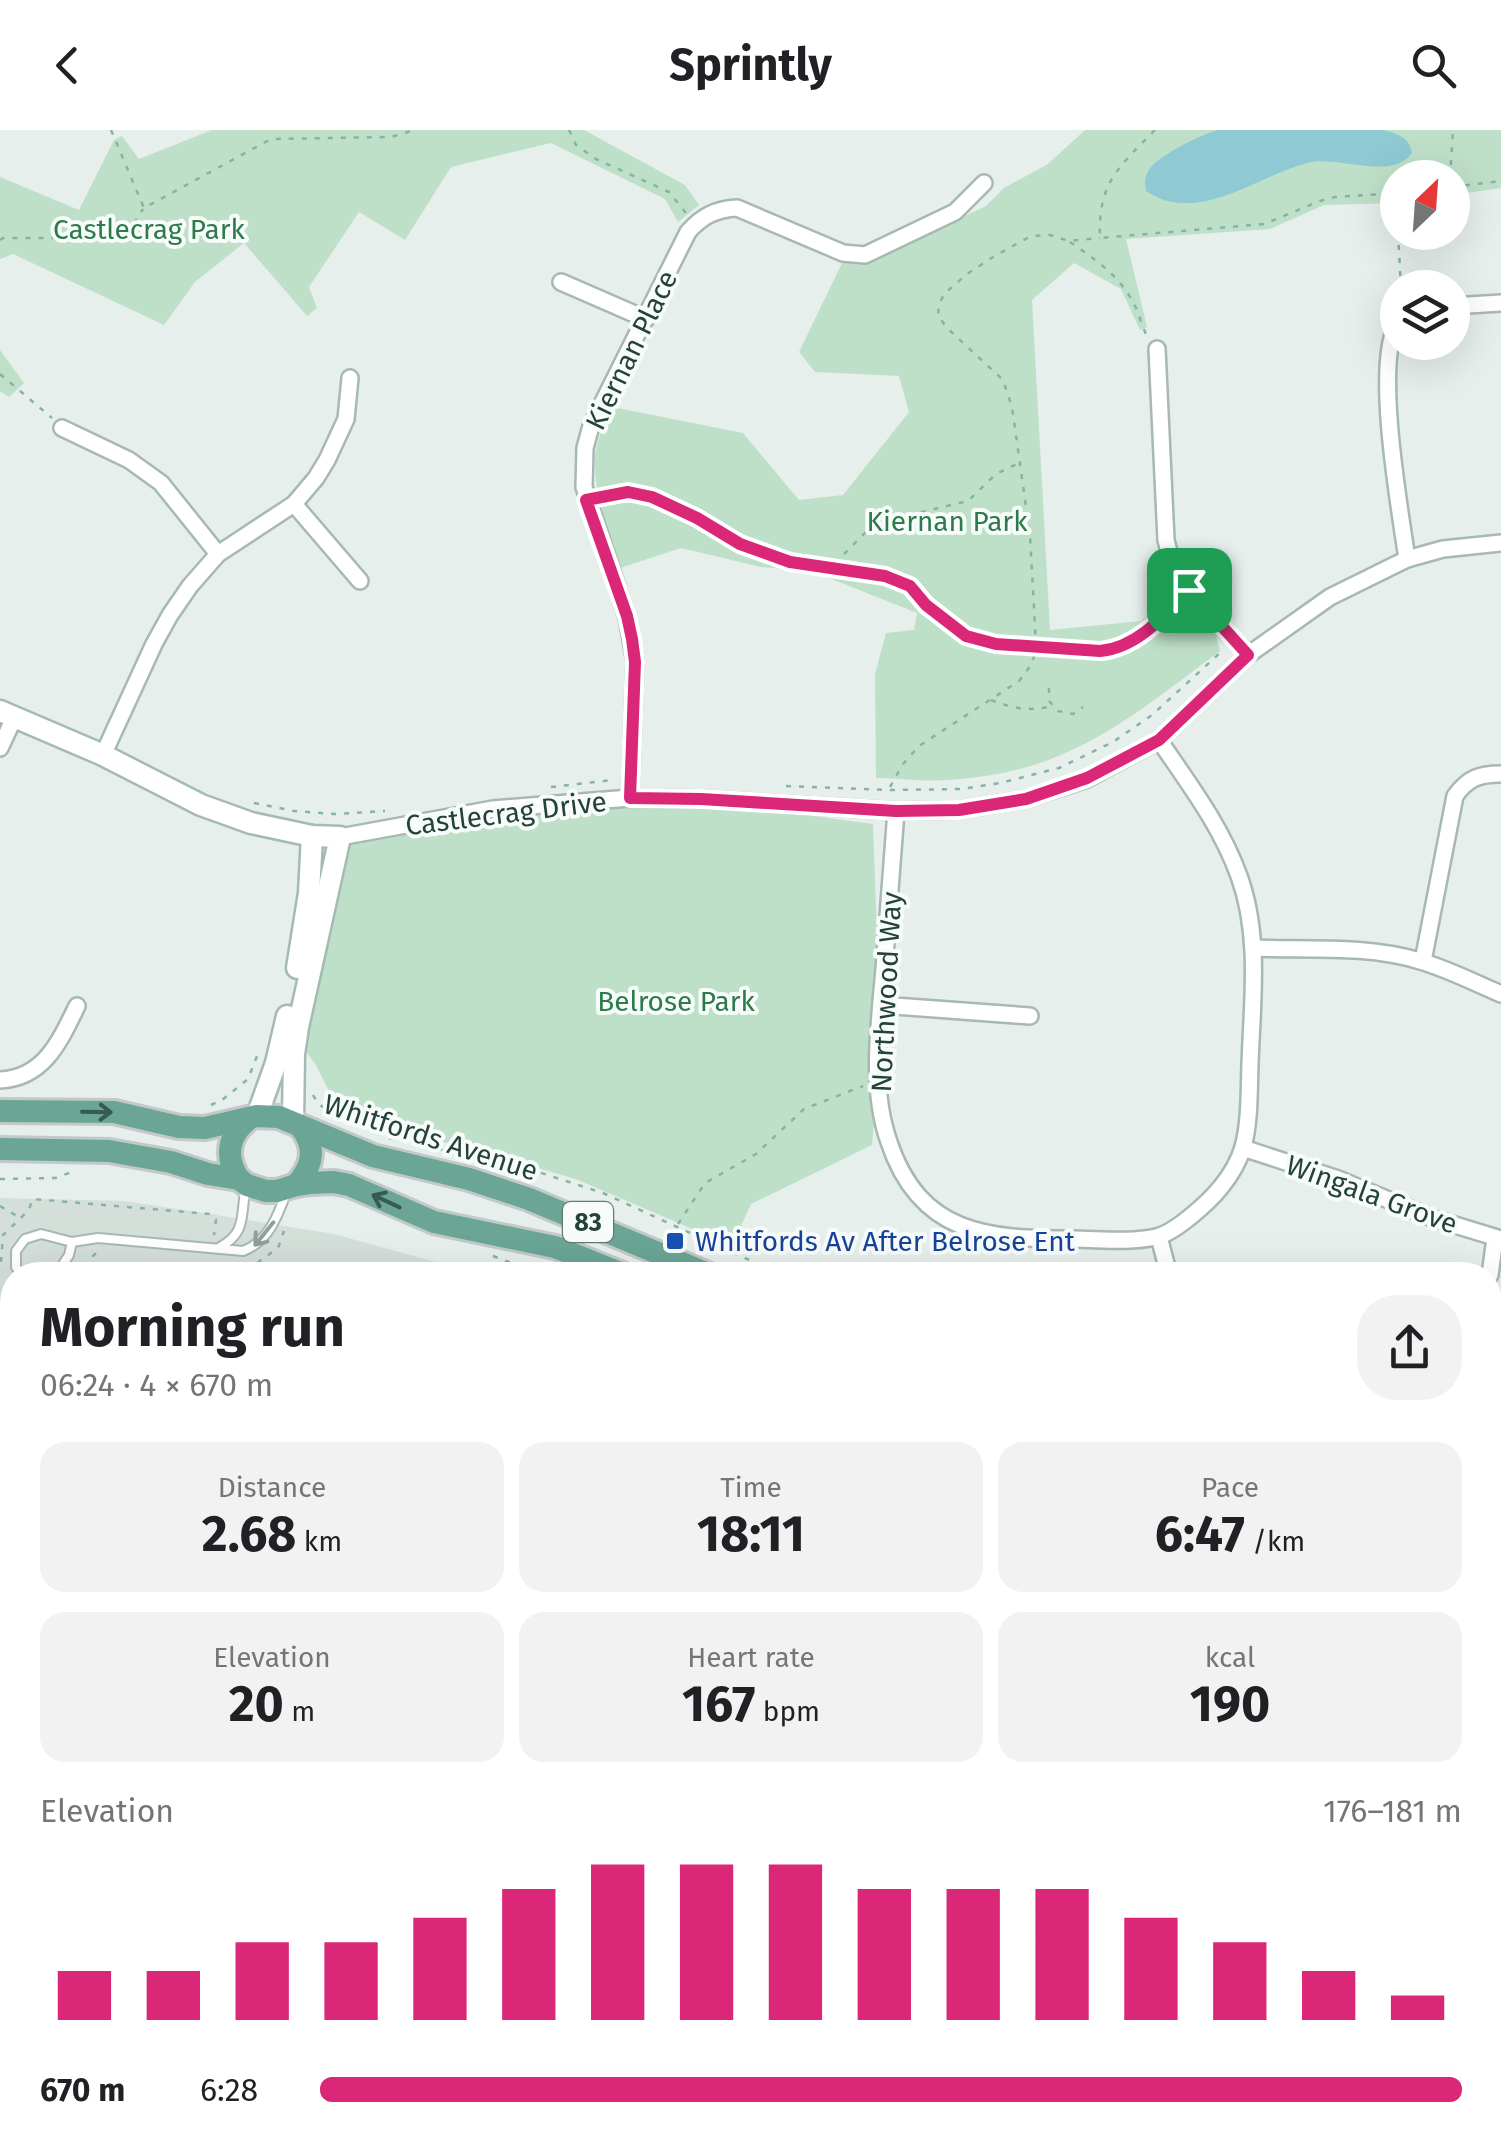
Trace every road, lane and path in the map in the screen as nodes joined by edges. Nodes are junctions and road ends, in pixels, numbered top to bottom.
1 (112, 130) edge
2 (414, 130) edge
3 (569, 130) edge
4 (1155, 130) edge
5 (1452, 130) edge
6 (1451, 160) edge
7 (984, 182) dead end
8 (1501, 182) edge
9 (1470, 185) edge
10 (1380, 195) edge
11 (144, 208) junction
12 (688, 232) junction
13 (1100, 238) junction
14 (0, 240) edge
15 (1069, 242) junction
16 (561, 282) dead end
17 (1501, 303) edge
18 (1470, 305) edge
19 (646, 319) junction
20 (1156, 349) joint
21 (1387, 360) edge
22 (0, 374) edge
23 (350, 378) dead end
24 (62, 428) joint
25 (1019, 464) junction
26 (586, 500) junction
27 (294, 504) junction
28 (1501, 543) edge
29 (218, 554) junction
30 (1407, 559) junction
31 (829, 569) junction
32 (360, 581) dead end
33 (1189, 590) junction
34 (1036, 645) junction
35 (1248, 655) junction
36 (1049, 688) dead end
37 (990, 700) junction
38 (1052, 706) junction
39 (1084, 707) dead end
40 (7, 714) edge
41 (1159, 740) junction
42 (0, 748) edge
43 (103, 755) junction
44 (1501, 774) edge
45 (630, 798) junction
46 (896, 811) junction
47 (312, 836) junction
48 (340, 837) junction
49 (1254, 948) junction
50 (1423, 961) junction
51 (1501, 994) edge
52 (881, 1005) junction
53 (77, 1006) dead end
54 (1030, 1016) dead end
55 (0, 1080) edge
56 (878, 1080) junction
57 (0, 1111) edge
58 (254, 1117) junction
59 (297, 1124) junction
60 (1243, 1148) junction
61 (0, 1149) edge
62 (243, 1182) junction
63 (292, 1187) junction
64 (0, 1206) edge
65 (20, 1218) junction
66 (1159, 1237) junction
67 (1498, 1239) edge
68 (72, 1242) junction
69 (217, 1247) junction
70 (95, 1252) dead end
71 (1, 1262) edge
72 (16, 1262) edge
73 (63, 1262) edge
74 (86, 1262) edge
75 (593, 1262) edge
76 (679, 1262) edge
77 (753, 1262) edge
78 (1166, 1262) edge

1 - 11 path
2 - 11 path
3 - 12 path
4 - 13 path
5 - 6 path
7 - 12 street
8 - 9 path
10 - 13 path
11 - 14 path
12 - 19 street, Kiernan Place
13 - 15 path
15 - 20 path
15 - 25 path
16 - 19 street
17 - 18 street
19 - 26 street, Kiernan Place
20 - 33 street
21 - 30 street
22 - 24 path
23 - 27 street
24 - 29 street
25 - 31 path
25 - 34 path
26 - 31 path
26 - 45 street, Kiernan Place
27 - 29 street
27 - 32 street
28 - 30 street, Castlecrag Drive
29 - 43 street
30 - 35 street, Castlecrag Drive
31 - 34 path
33 - 34 path
33 - 35 street
34 - 37 path
35 - 41 street, Castlecrag Drive
36 - 38 path
37 - 38 path
37 - 46 path
38 - 39 path
40 - 42 street
40 - 43 street, Castlecrag Drive
41 - 46 street, Castlecrag Drive
41 - 49 street
43 - 47 street, Castlecrag Drive
44 - 50 street
45 - 46 street, Castlecrag Drive
45 - 48 street, Castlecrag Drive
46 - 52 street, Northwood Way
47 - 48 street, Castlecrag Drive
47 - 58 street
48 - 59 street
49 - 50 street
49 - 60 street
50 - 51 street
52 - 54 street
52 - 56 street, Northwood Way
53 - 55 street
56 - 66 street, Northwood Way
56 - 77 path
57 -> 58 main road, Whitfords Avenue / 83
58 - 59 main road, Whitfords Avenue / 83
58 - 62 main road
59 - 63 main road, Whitfords Avenue
59 - 76 main road, Whitfords Avenue / 83
60 - 66 street
60 - 67 street, Wingala Grove
61 - 62 main road, 83
62 - 63 main road, 83
62 - 69 lane
63 -> 69 lane
75 -> 63 main road, 83
64 - 65 path
65 - 69 path
65 - 71 path
66 - 78 street
68 - 69 lane
68 - 72 lane
68 - 73 lane
70 - 74 path

